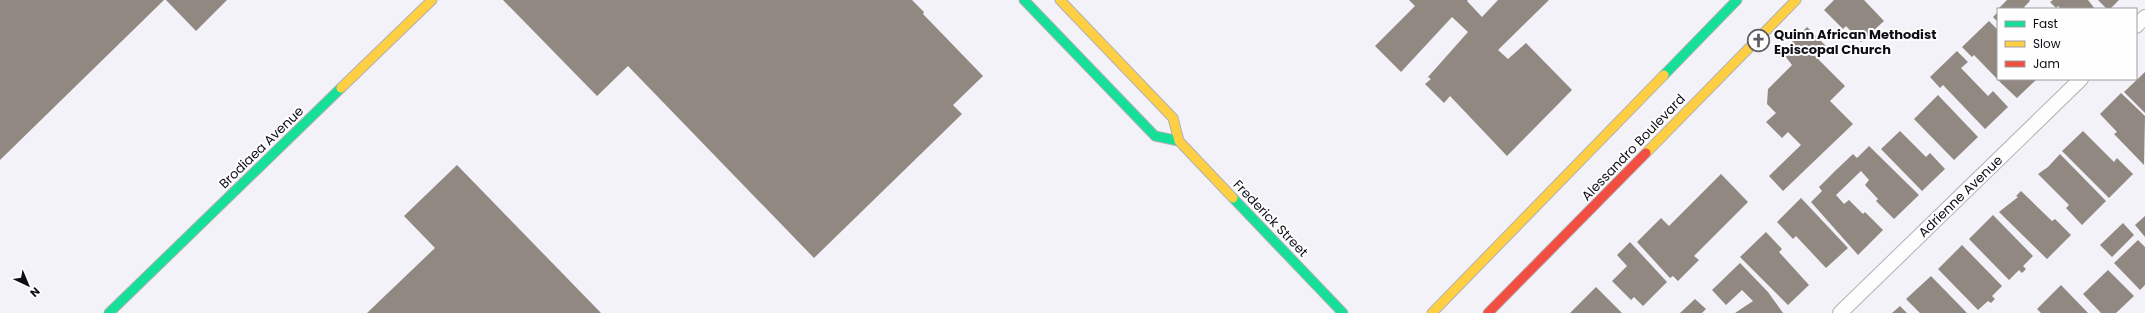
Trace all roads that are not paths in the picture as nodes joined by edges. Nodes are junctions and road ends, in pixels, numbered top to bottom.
1 (432, 0) edge
2 (1024, 0) edge
3 (1060, 0) edge
4 (1737, 0) edge
5 (1796, 0) edge
6 (2145, 17) edge
7 (2137, 25) edge
8 (2080, 80) edge
9 (1129, 84) dead end
10 (1142, 84) junction
11 (1179, 141) junction
12 (109, 313) edge
13 (1343, 313) edge
14 (1432, 313) edge
15 (1488, 313) edge
16 (1840, 313) edge

1 - 12 main road, Brodiaea Avenue
2 - 11 main road
3 - 10 main road, Frederick Street
4 - 14 main road
5 - 15 main road, Alessandro Boulevard
6 - 7 street
8 - 16 street, Adrienne Avenue
9 - 10 main road
10 - 11 main road, Frederick Street
11 - 13 main road, Frederick Street

